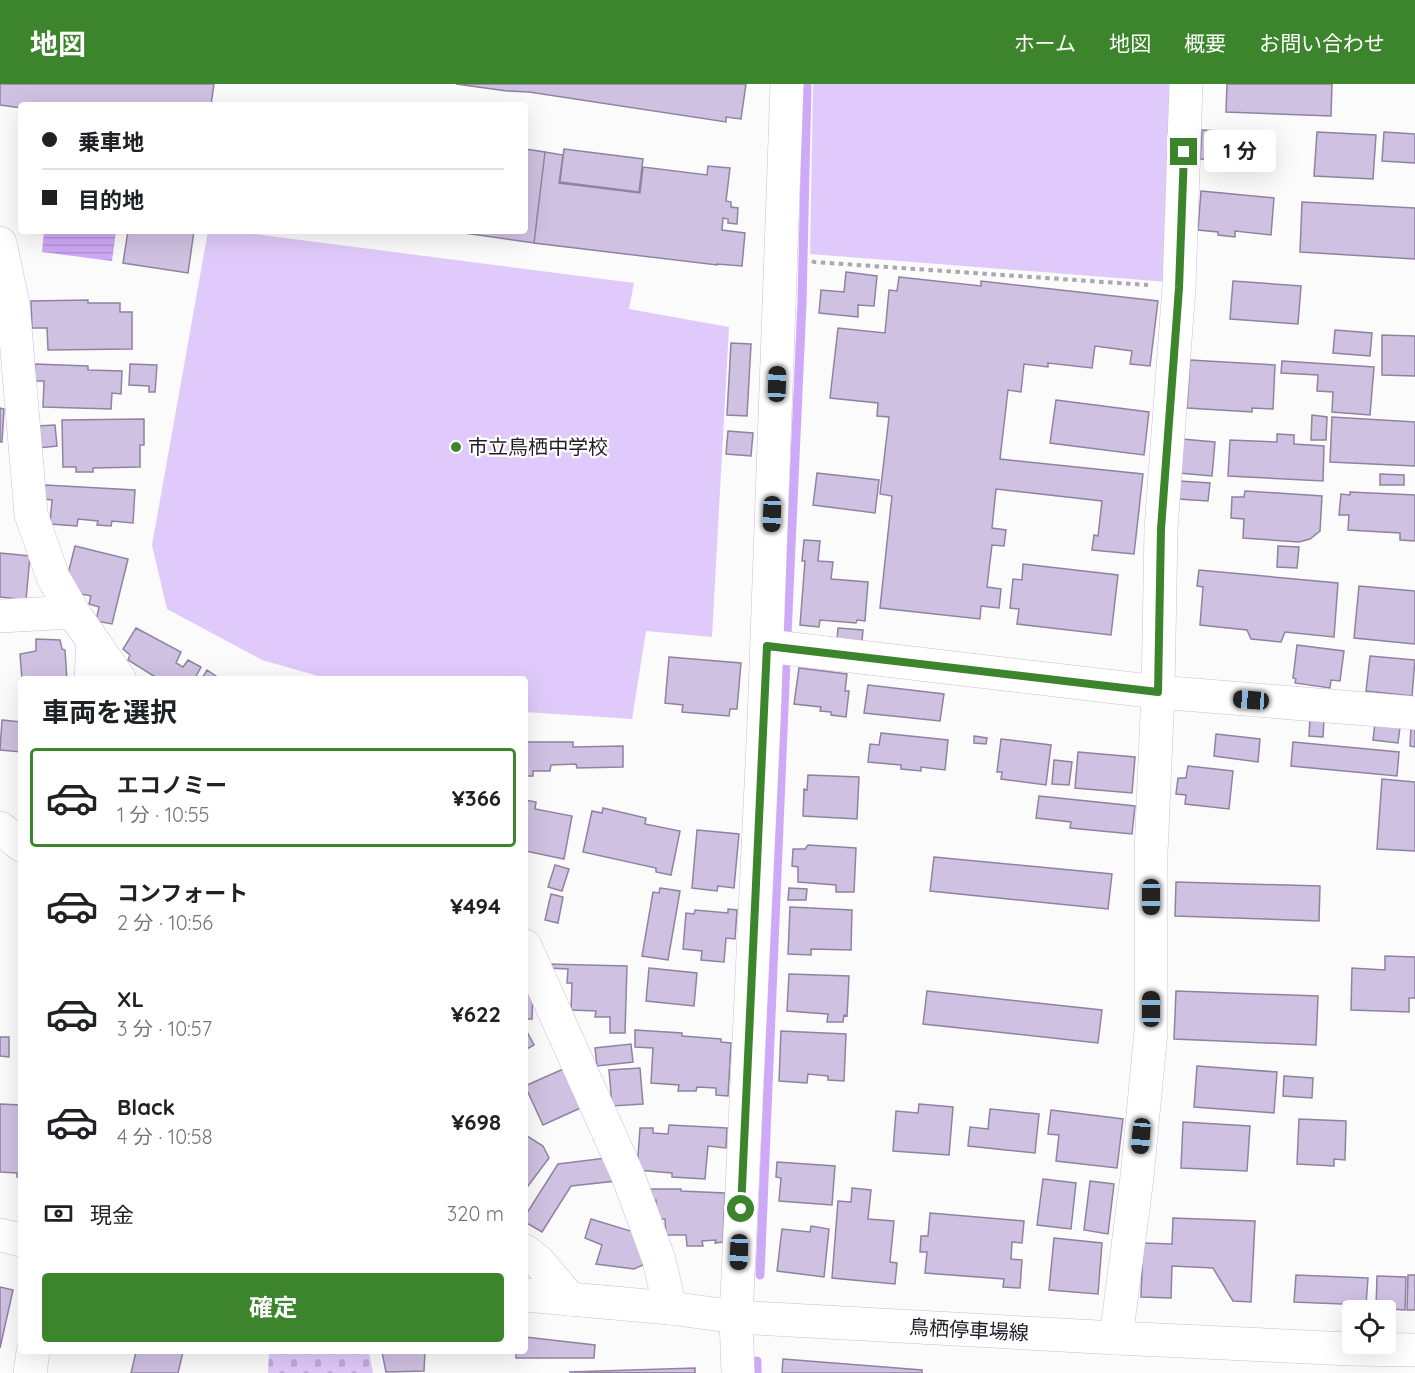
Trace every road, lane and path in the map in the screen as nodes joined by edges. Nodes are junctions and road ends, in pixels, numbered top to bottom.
1 (787, 84) edge
2 (1186, 84) edge
3 (0, 243) edge
4 (806, 257) dead end
5 (1179, 288) junction
6 (73, 612) junction
7 (0, 616) edge
8 (93, 641) junction
9 (767, 646) junction
10 (91, 676) edge
11 (117, 676) edge
12 (1158, 692) junction
13 (1415, 713) edge
14 (0, 828) edge
15 (18, 843) edge
16 (528, 953) edge
17 (0, 1235) edge
18 (18, 1239) edge
19 (528, 1253) edge
20 (528, 1295) edge
21 (570, 1299) junction
22 (670, 1308) junction
23 (736, 1317) junction
24 (1116, 1338) junction
25 (1415, 1350) edge
26 (33, 1354) edge
27 (30, 1373) edge
28 (738, 1373) edge

1 - 9 street
2 - 5 street
3 - 6 street
4 - 5 path
5 - 12 street
6 - 7 street
6 - 8 street
8 - 10 street
8 - 11 street
9 - 12 street
9 - 23 street
12 - 13 street
12 - 24 street
14 - 15 street
16 - 22 street
17 - 18 street
19 - 21 street
20 - 21 street, 鳥栖停車場線
21 - 22 street, 鳥栖停車場線
22 - 23 street, 鳥栖停車場線
23 - 24 street, 鳥栖停車場線
23 - 28 street
24 - 25 street, 鳥栖停車場線
26 - 27 street

